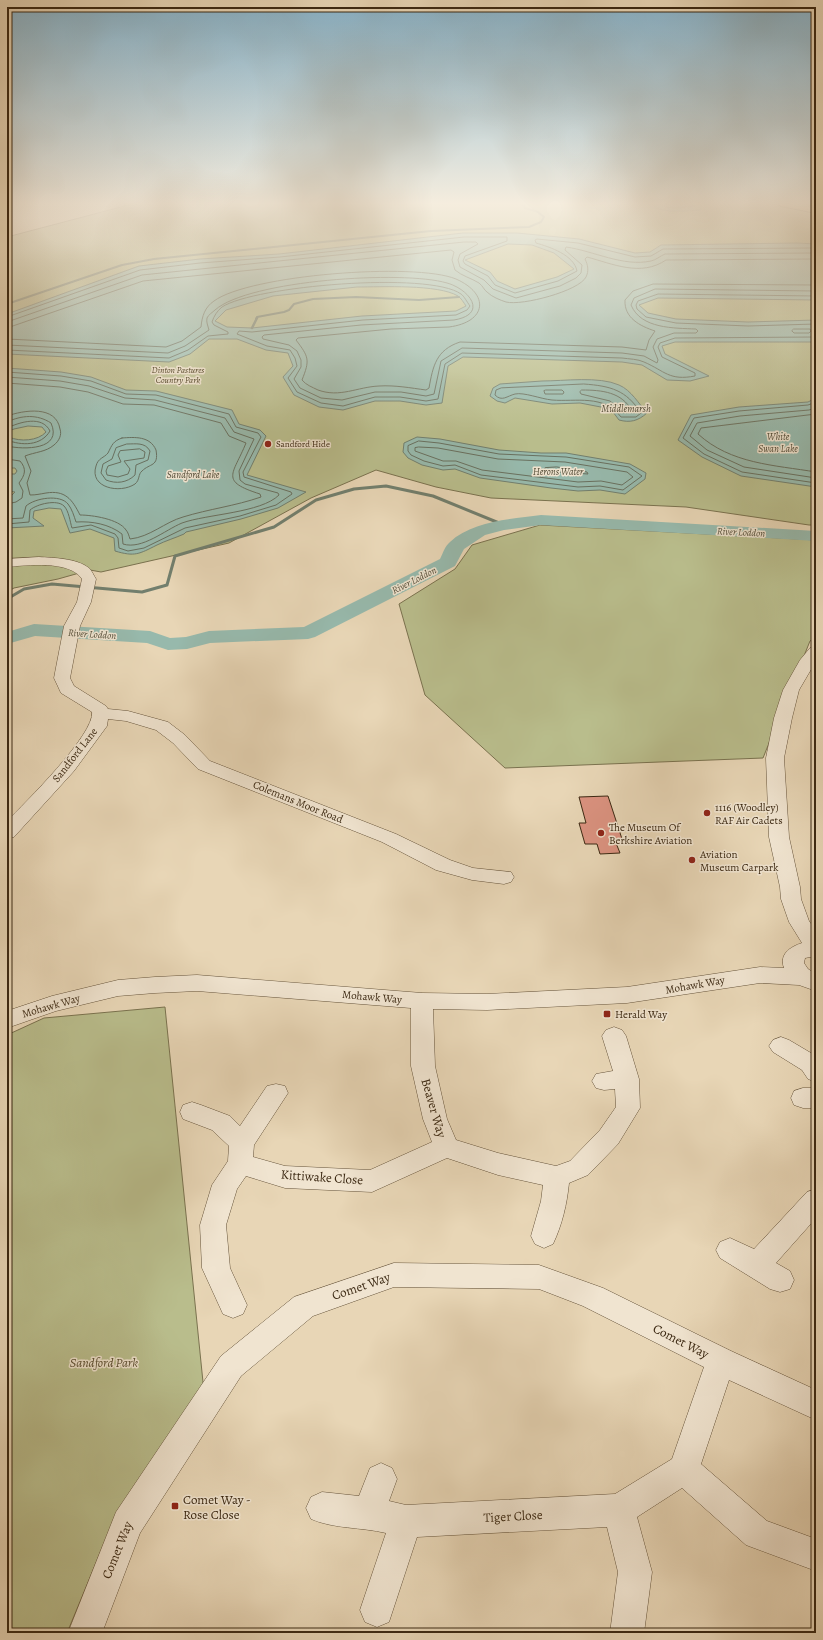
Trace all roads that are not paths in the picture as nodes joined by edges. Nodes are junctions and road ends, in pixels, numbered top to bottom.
1 (7, 563) edge
2 (816, 651) edge
3 (101, 715) junction
4 (7, 833) edge
5 (504, 877) dead end
6 (809, 967) edge
7 (422, 1001) junction
8 (7, 1020) edge
9 (614, 1036) dead end
10 (781, 1046) dead end
11 (816, 1073) edge
12 (276, 1093) dead end
13 (192, 1112) dead end
14 (446, 1147) junction
15 (241, 1153) junction
16 (557, 1177) junction
17 (816, 1200) edge
18 (544, 1236) dead end
19 (730, 1250) dead end
20 (757, 1265) junction
21 (780, 1280) dead end
22 (232, 1305) dead end
23 (721, 1361) junction
24 (816, 1405) edge
25 (684, 1468) junction
26 (381, 1479) dead end
27 (322, 1508) dead end
28 (619, 1510) junction
29 (369, 1513) junction
30 (406, 1522) junction
31 (816, 1556) edge
32 (377, 1610) dead end
33 (85, 1633) edge
34 (627, 1633) edge

1 - 3 street, Sandford Lane
2 - 6 street
3 - 4 street, Sandford Lane
3 - 5 street, Colemans Moor Road
6 - 7 street, Mohawk Way
7 - 8 street, Mohawk Way
7 - 14 street, Beaver Way
9 - 16 street
10 - 11 street
12 - 15 street
13 - 15 street
14 - 15 street, Kittiwake Close
14 - 16 street, Beaver Way
15 - 22 street
16 - 18 street
17 - 20 street
19 - 20 street
20 - 21 street
23 - 24 street, Comet Way
23 - 25 street
23 - 33 street, Comet Way
25 - 28 street, Tiger Close
25 - 31 street
26 - 29 street
27 - 29 street, Tiger Close
28 - 30 street, Tiger Close
28 - 34 street
29 - 30 street, Tiger Close
30 - 32 street

